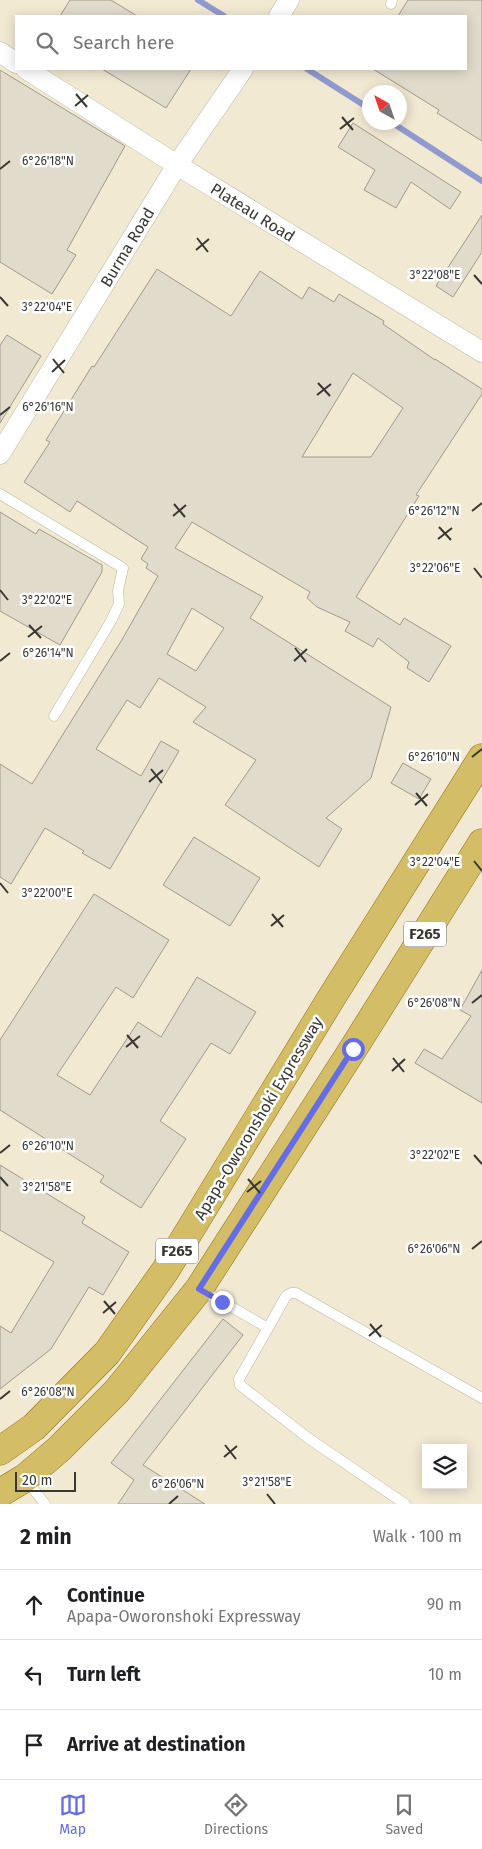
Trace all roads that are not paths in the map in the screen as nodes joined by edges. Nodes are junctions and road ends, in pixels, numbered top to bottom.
1 (289, 0) edge
2 (280, 15) edge
3 (0, 52) edge
4 (15, 62) edge
5 (28, 70) edge
6 (242, 70) edge
7 (177, 165) junction
8 (482, 352) edge
9 (0, 454) edge
10 (0, 494) edge
11 (54, 716) dead end
12 (482, 758) edge
13 (482, 843) edge
14 (199, 1289) junction
15 (268, 1328) junction
16 (482, 1398) edge
17 (0, 1451) edge
18 (25, 1478) junction
19 (0, 1493) edge
20 (45, 1504) edge
21 (405, 1504) edge

1 - 2 street
3 - 4 street
5 - 7 street, Plateau Road
6 - 7 street, Burma Road
7 - 8 street, Plateau Road
7 - 9 street, Burma Road
10 - 11 lane
12 - 17 main road, Apapa-Oworonshoki Expressway / F265
13 - 14 main road, F265
14 - 15 lane
14 - 18 main road, F265
15 - 16 lane
15 - 21 lane
18 - 19 main road, F265
18 - 20 lane

